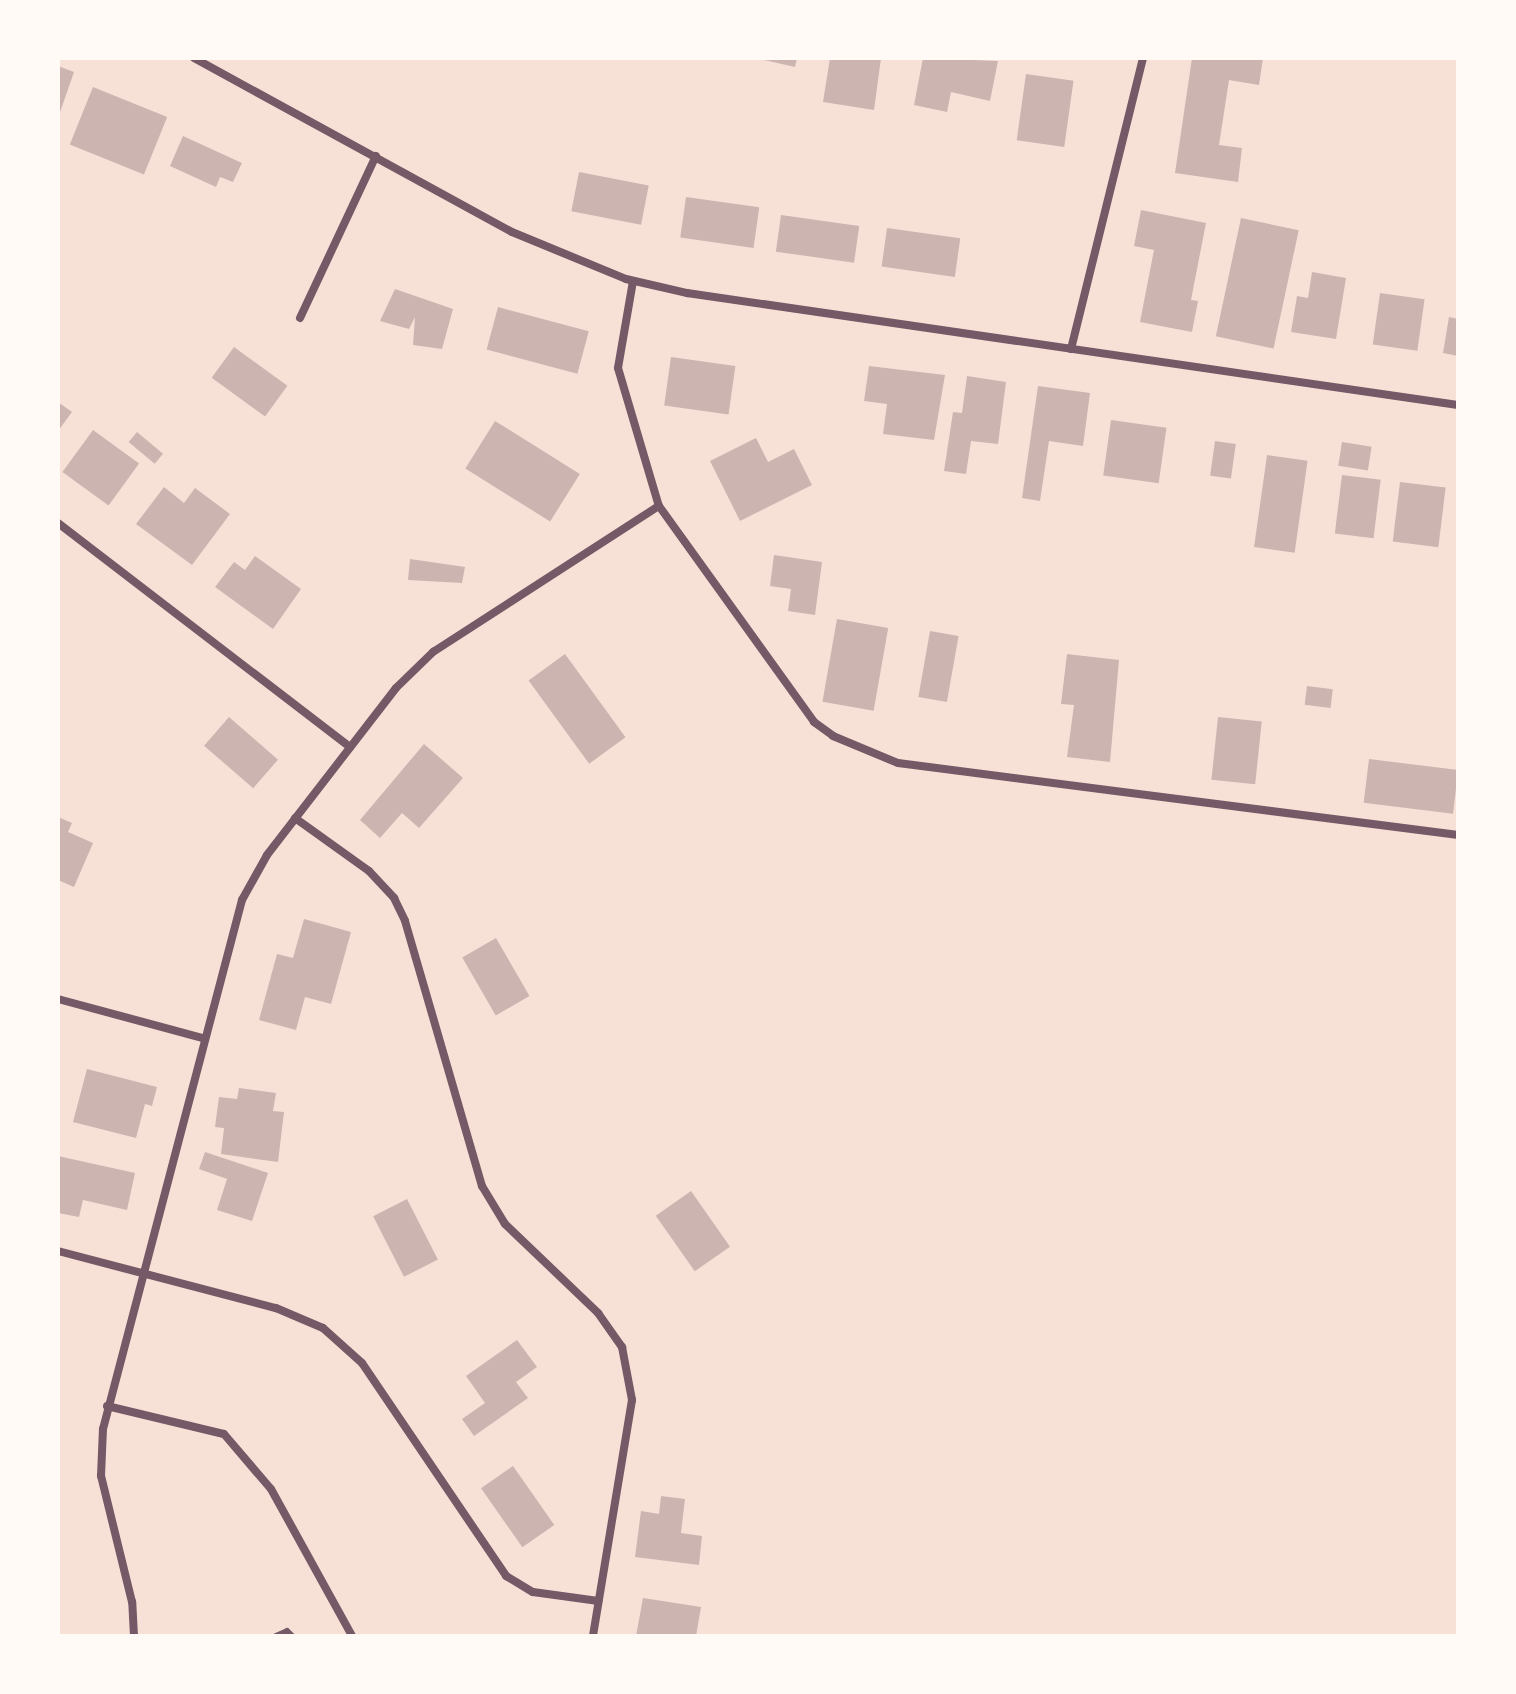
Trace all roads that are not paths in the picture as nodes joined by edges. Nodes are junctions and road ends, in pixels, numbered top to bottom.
1 (194, 58) edge
2 (1143, 58) edge
3 (376, 156) junction
4 (633, 281) junction
5 (300, 318) dead end
6 (1071, 349) junction
7 (1458, 405) edge
8 (659, 506) junction
9 (58, 523) edge
10 (350, 747) junction
11 (295, 818) junction
12 (1458, 835) edge
13 (58, 999) edge
14 (203, 1038) junction
15 (58, 1251) edge
16 (141, 1276) junction
17 (107, 1406) junction
18 (598, 1601) junction
19 (134, 1636) edge
20 (276, 1636) edge
21 (292, 1636) edge
22 (352, 1636) edge
23 (593, 1636) edge

1 - 3 street
2 - 6 street
3 - 4 street
3 - 5 street
4 - 6 street
4 - 8 street
6 - 7 street
8 - 10 street
8 - 12 street
9 - 10 street
10 - 11 street
11 - 14 street
11 - 18 street
13 - 14 street
14 - 16 street
15 - 16 street
16 - 17 street
16 - 18 street
17 - 19 street
17 - 22 street
18 - 23 street
20 - 21 lane

